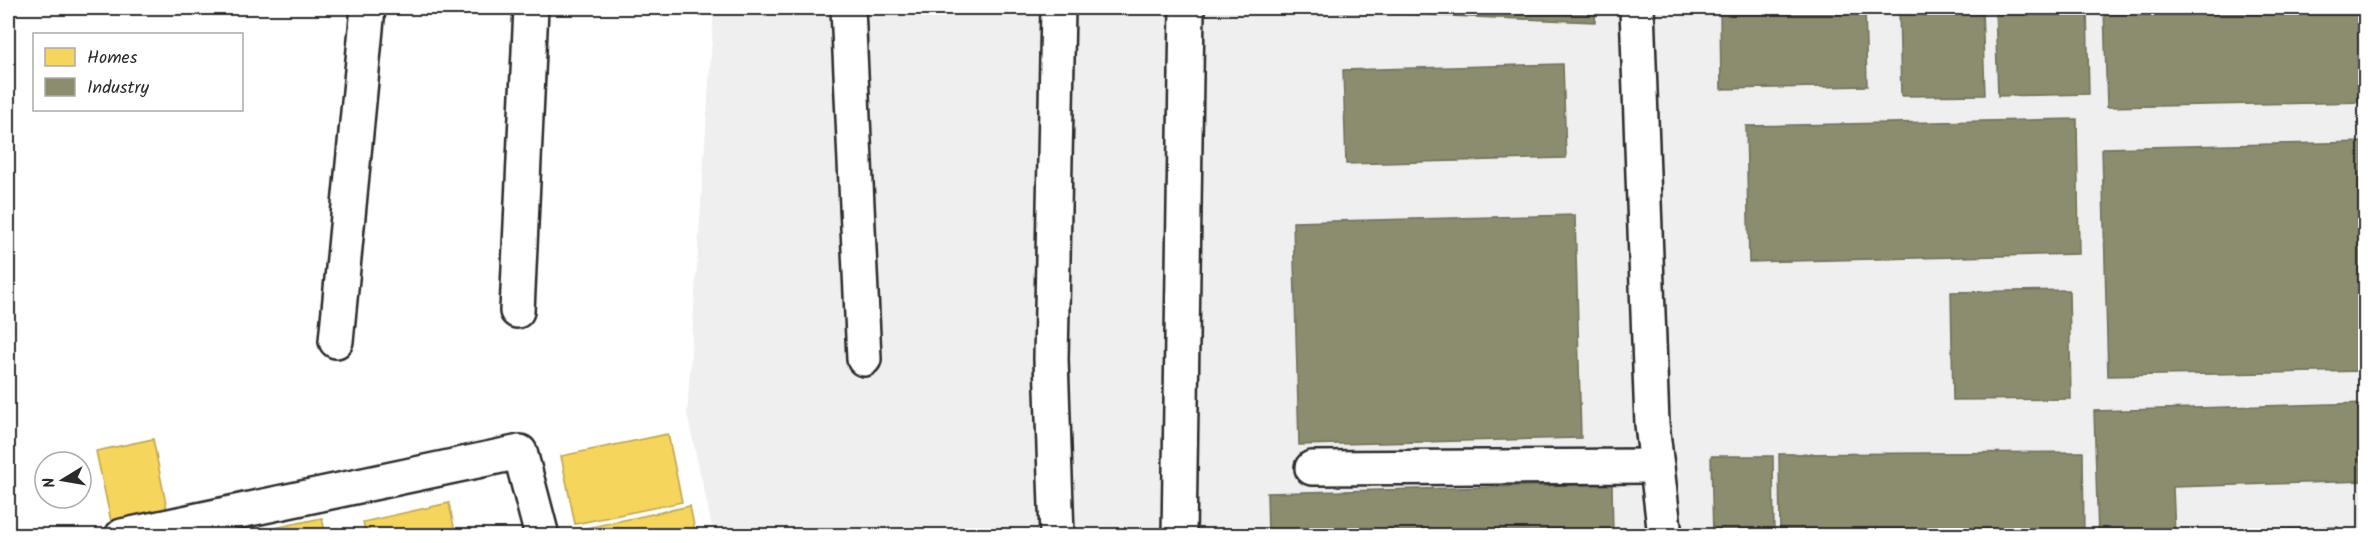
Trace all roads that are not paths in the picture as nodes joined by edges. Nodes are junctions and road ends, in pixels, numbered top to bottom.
1 (368, 8) edge
2 (531, 8) edge
3 (848, 8) edge
4 (1058, 8) edge
5 (1187, 8) edge
6 (1637, 8) edge
7 (517, 311) dead end
8 (336, 341) dead end
9 (864, 358) dead end
10 (1657, 466) junction
11 (1312, 468) dead end
12 (122, 536) edge
13 (542, 536) edge
14 (1057, 536) edge
15 (1179, 536) edge
16 (1665, 536) edge

1 - 8 street
2 - 7 street
3 - 9 street
4 - 14 street
5 - 15 street
6 - 10 street
10 - 11 street
10 - 16 street
12 - 13 street

